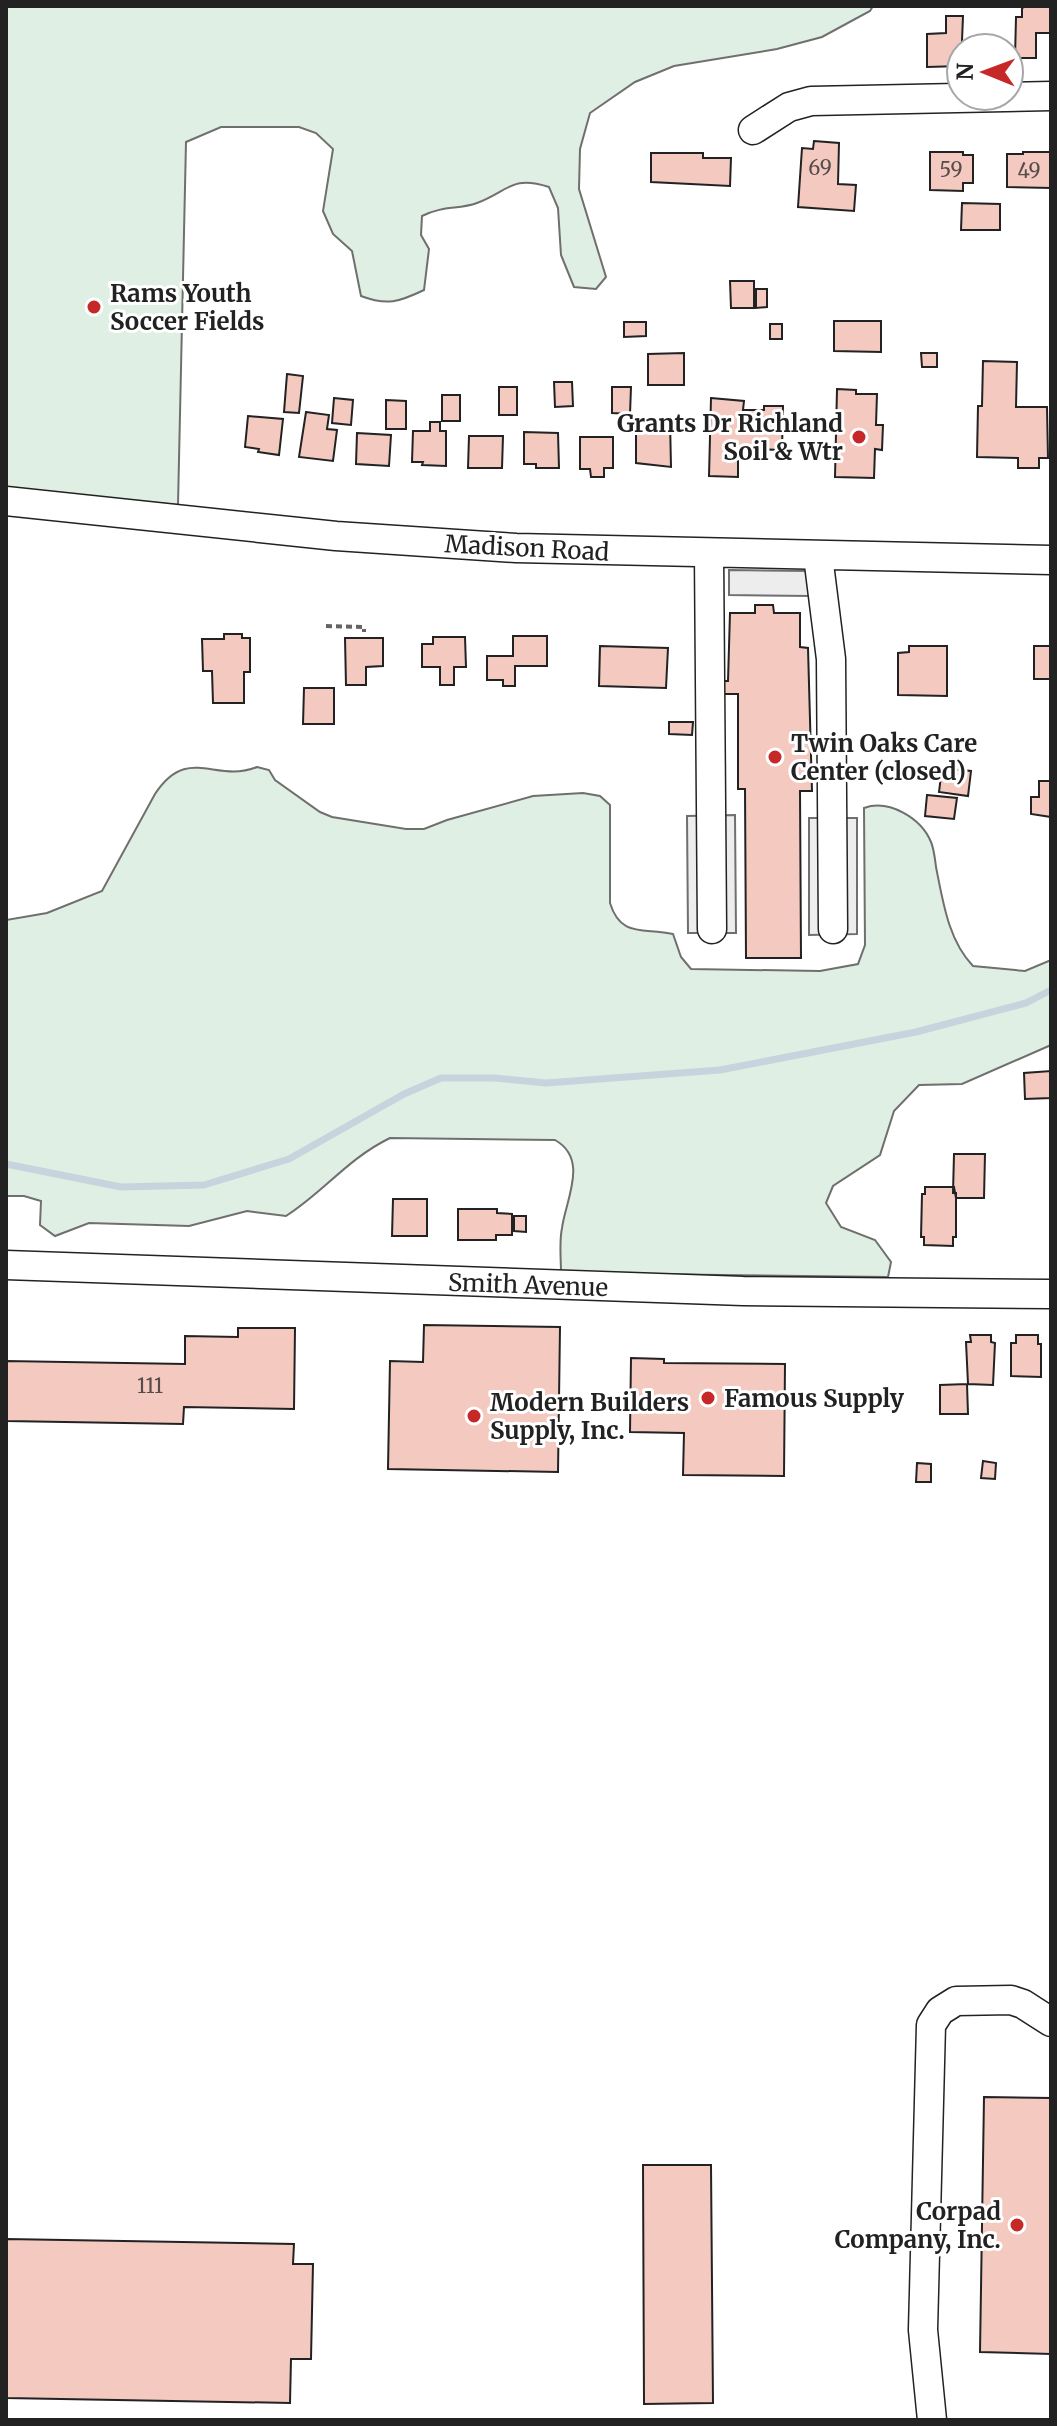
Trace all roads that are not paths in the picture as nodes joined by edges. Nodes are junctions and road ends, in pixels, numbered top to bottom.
1 (1051, 96) edge
2 (753, 130) dead end
3 (6, 501) edge
4 (709, 554) junction
5 (818, 556) junction
6 (1051, 560) edge
7 (712, 929) dead end
8 (833, 929) dead end
9 (6, 1265) edge
10 (1051, 1294) edge
11 (1051, 2022) edge
12 (932, 2420) edge

1 - 2 street
3 - 4 street, Madison Road
4 - 5 street, Madison Road
4 - 7 street
5 - 6 street, Madison Road
5 - 8 street
9 - 10 street, Smith Avenue
11 - 12 street

